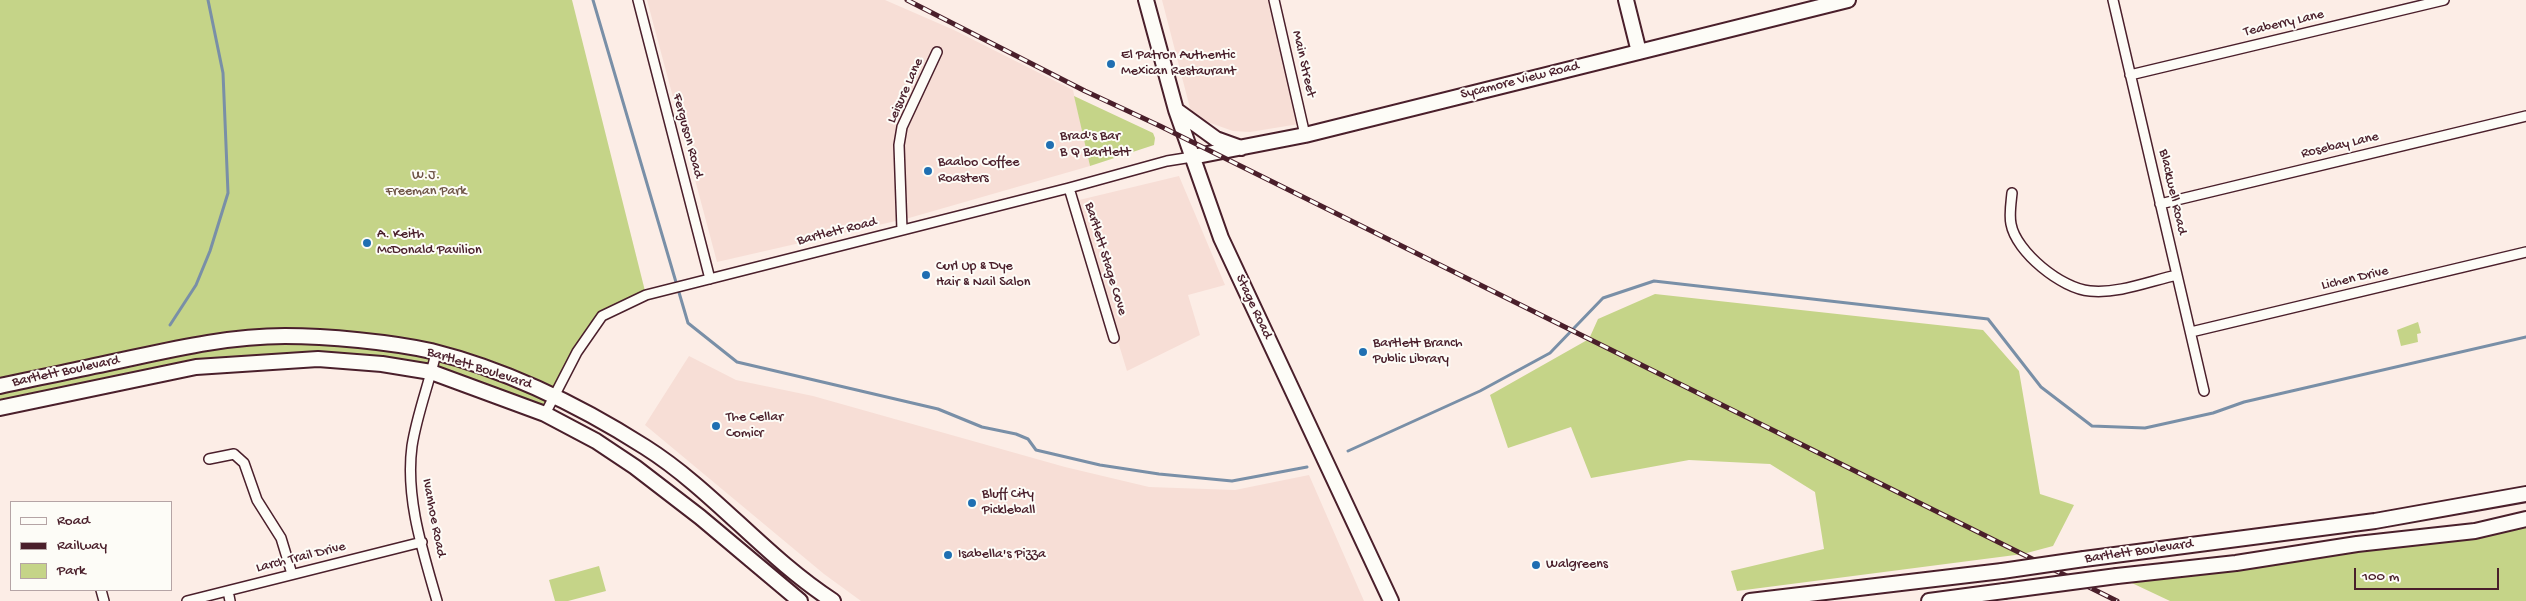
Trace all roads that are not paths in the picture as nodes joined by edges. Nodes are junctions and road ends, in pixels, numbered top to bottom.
1 (638, 0) edge
2 (1146, 0) edge
3 (1274, 0) edge
4 (1626, 0) edge
5 (1848, 0) edge
6 (2113, 0) edge
7 (2444, 0) edge
8 (937, 52) dead end
9 (1639, 52) junction
10 (2130, 75) junction
11 (1176, 110) junction
12 (2526, 116) edge
13 (1305, 135) junction
14 (1242, 148) junction
15 (1192, 157) junction
16 (1069, 188) junction
17 (2012, 193) dead end
18 (2160, 204) junction
19 (902, 230) junction
20 (2526, 252) edge
21 (2177, 275) junction
22 (710, 279) junction
23 (2191, 332) junction
24 (1114, 338) dead end
25 (436, 353) junction
26 (431, 372) junction
27 (0, 386) edge
28 (2204, 391) dead end
29 (554, 395) junction
30 (0, 408) edge
31 (545, 414) junction
32 (645, 447) junction
33 (209, 459) dead end
34 (635, 467) junction
35 (2526, 494) edge
36 (2526, 519) edge
37 (422, 542) junction
38 (787, 566) junction
39 (292, 574) junction
40 (776, 582) junction
41 (228, 591) junction
42 (187, 601) edge
43 (230, 601) edge
44 (437, 601) edge
45 (800, 601) edge
46 (833, 601) edge
47 (1391, 601) edge
48 (1750, 601) edge
49 (1928, 601) edge

1 - 22 street, Ferguson Road
2 - 11 main road, Stage Road
3 - 13 street, Main Street
4 - 9 main road
5 - 9 main road, Sycamore View Road
6 - 10 street, Blackwell Road
7 - 10 street, Teaberry Lane
8 - 19 street, Leisure Lane
9 - 13 main road, Sycamore View Road
10 - 18 street, Blackwell Road
11 - 14 main road
11 - 15 main road, Stage Road
12 - 18 street, Rosebay Lane
13 - 14 main road, Sycamore View Road
14 - 15 main road, Sycamore View Road
15 - 16 street, Bartlett Road
15 - 47 main road, Stage Road
16 - 19 street, Bartlett Road
16 - 24 street, Bartlett Stage Cove
17 - 21 street
18 - 21 street, Blackwell Road
19 - 22 street, Bartlett Road
20 - 23 street, Lichen Drive
21 - 23 street, Blackwell Road
22 - 29 street, Bartlett Road
23 - 28 street, Blackwell Road
25 - 26 street, Ivanhoe Road
25 - 27 main road, Bartlett Boulevard
25 - 29 main road, Bartlett Boulevard
26 - 30 main road, Bartlett Boulevard
26 - 31 main road, Bartlett Boulevard
26 - 37 street, Ivanhoe Road
29 - 31 street, Bartlett Road
29 - 32 main road, Bartlett Boulevard
31 - 34 main road, Bartlett Boulevard
32 - 34 main road
32 - 38 main road, Bartlett Boulevard
33 - 39 street
34 - 40 main road, Bartlett Boulevard
35 - 48 main road, Bartlett Boulevard, bridge
36 - 49 main road, Bartlett Boulevard, bridge
37 - 39 street, Larch Trail Drive
37 - 44 street, Ivanhoe Road
38 - 40 main road
38 - 46 main road, Bartlett Boulevard
39 - 41 street, Larch Trail Drive
40 - 45 main road, Bartlett Boulevard
41 - 42 street, Larch Trail Drive
41 - 43 street

